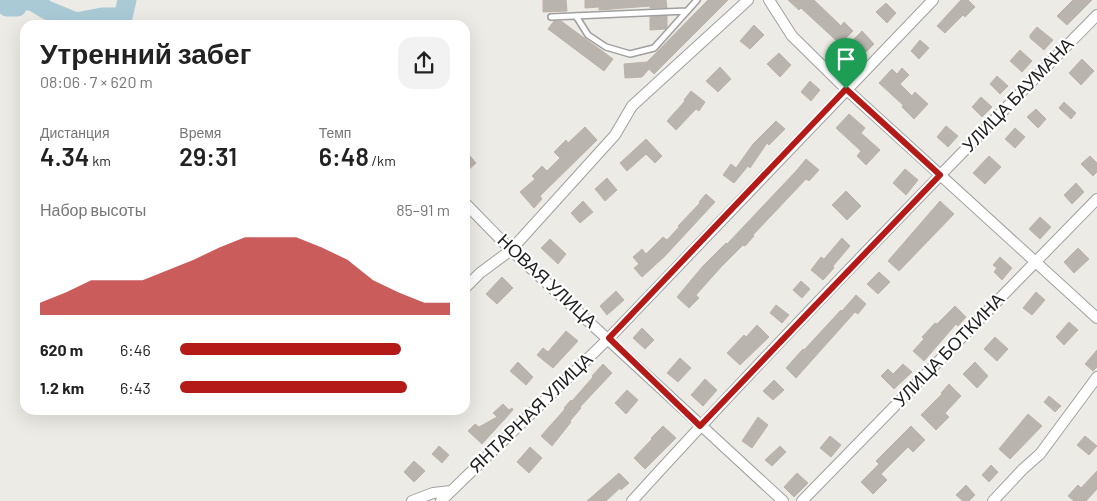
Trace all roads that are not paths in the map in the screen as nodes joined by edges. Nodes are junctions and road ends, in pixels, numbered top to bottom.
1 (697, 0) edge
2 (748, 0) edge
3 (769, 0) edge
4 (933, 0) edge
5 (687, 11) junction
6 (1097, 15) edge
7 (576, 16) junction
8 (551, 17) dead end
9 (846, 89) junction
10 (940, 175) junction
11 (1097, 198) edge
12 (470, 208) edge
13 (511, 250) junction
14 (1035, 262) junction
15 (470, 283) edge
16 (1097, 318) edge
17 (609, 338) junction
18 (1097, 377) edge
19 (700, 426) junction
20 (451, 491) junction
21 (412, 501) edge
22 (440, 501) edge
23 (632, 501) edge
24 (783, 501) edge
25 (802, 501) edge
26 (993, 501) edge

1 - 5 lane
2 - 13 street
3 - 9 street
4 - 9 street, ЯНТАРНАЯ УЛИЦА
5 - 7 lane
5 - 7 lane
6 - 10 street, УЛИЦА БАУМАНА
7 - 8 lane
9 - 10 street
9 - 17 street, ЯНТАРНАЯ УЛИЦА
10 - 14 street
10 - 19 street, УЛИЦА БАУМАНА
11 - 14 street, УЛИЦА БОТКИНА
12 - 13 street, НОВАЯ УЛИЦА
13 - 15 street
13 - 17 street, НОВАЯ УЛИЦА
14 - 16 street
14 - 25 street, УЛИЦА БОТКИНА
17 - 19 street, НОВАЯ УЛИЦА
17 - 20 street, ЯНТАРНАЯ УЛИЦА
18 - 26 street
19 - 23 street, УЛИЦА БАУМАНА
19 - 24 street, НОВАЯ УЛИЦА
20 - 21 street
20 - 22 street, ЯНТАРНАЯ УЛИЦА

